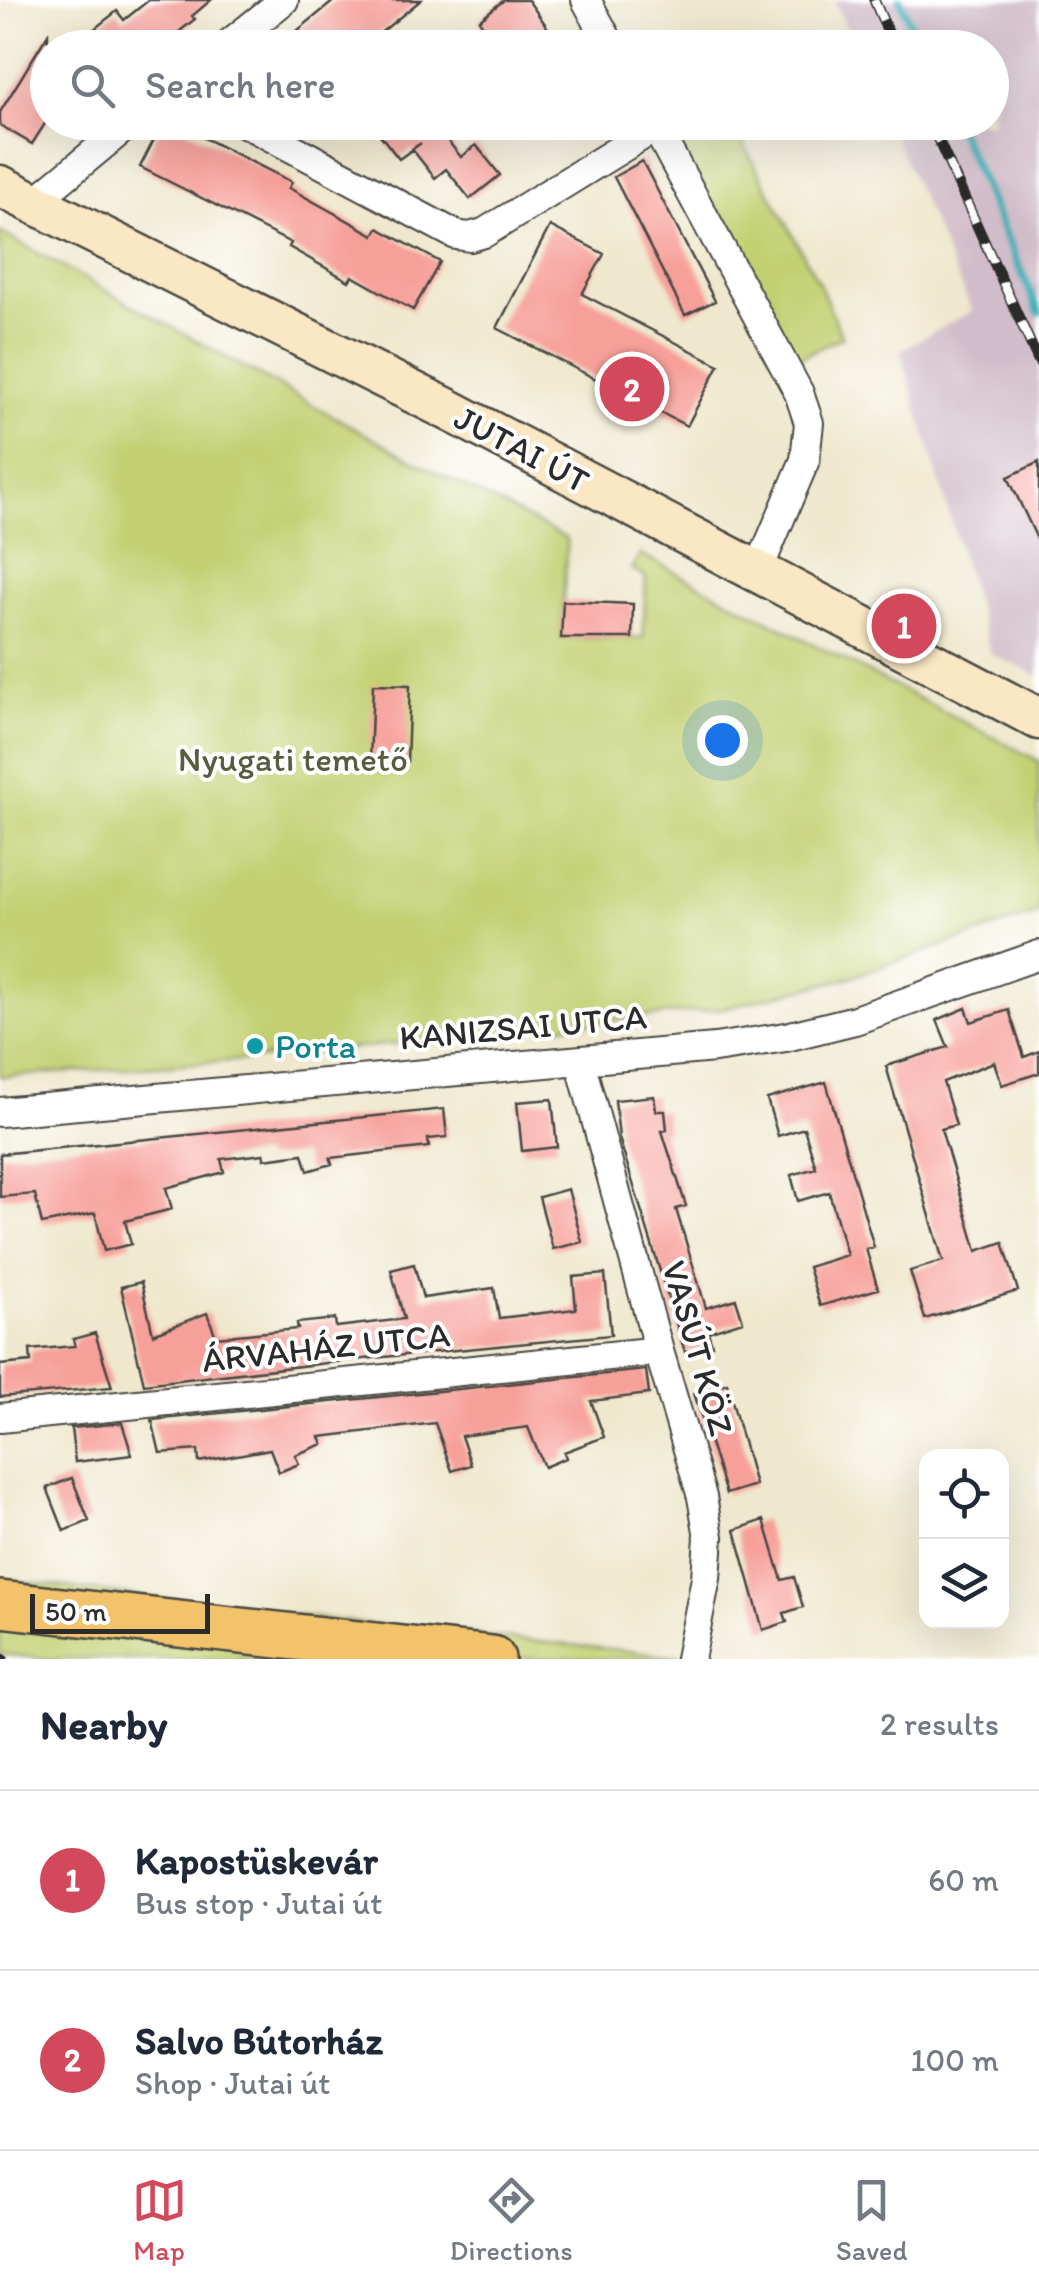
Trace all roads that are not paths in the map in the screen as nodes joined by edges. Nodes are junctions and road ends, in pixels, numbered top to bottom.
1 (284, 0) edge
2 (586, 0) edge
3 (246, 30) edge
4 (602, 30) edge
5 (103, 140) edge
6 (277, 140) edge
7 (631, 140) edge
8 (662, 140) edge
9 (16, 195) edge
10 (757, 572) junction
11 (1039, 720) edge
12 (1039, 955) edge
13 (580, 1062) junction
14 (0, 1112) edge
15 (659, 1351) junction
16 (0, 1418) edge
17 (0, 1604) edge
18 (492, 1659) edge
19 (690, 1659) edge

1 - 3 street
2 - 4 street
5 - 9 street
6 - 7 street
8 - 10 street
9 - 10 street, JUTAI ÚT
10 - 11 street, JUTAI ÚT
12 - 13 street, KANIZSAI UTCA
13 - 14 street, KANIZSAI UTCA
13 - 15 street, VASÚT KÖZ
15 - 16 street, ÁRVAHÁZ UTCA
15 - 19 street, VASÚT KÖZ
17 - 18 main road

